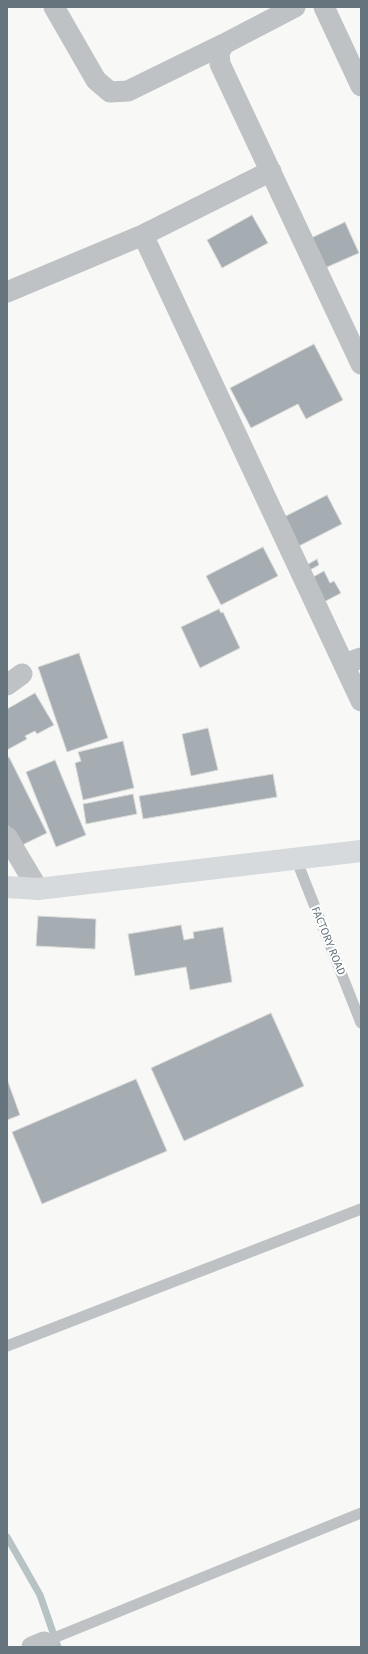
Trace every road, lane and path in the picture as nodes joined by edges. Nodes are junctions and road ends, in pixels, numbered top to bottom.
1 (54, 7) edge
2 (295, 7) edge
3 (324, 7) edge
4 (224, 44) junction
5 (361, 86) edge
6 (271, 171) junction
7 (143, 235) junction
8 (7, 292) edge
9 (361, 364) edge
10 (352, 661) edge
11 (361, 701) edge
12 (7, 837) edge
13 (361, 851) edge
14 (296, 859) junction
15 (7, 887) edge
16 (38, 889) junction
17 (361, 1023) edge
18 (361, 1209) edge
19 (7, 1346) edge
20 (361, 1513) edge
21 (38, 1645) edge

1 - 4 street
2 - 4 street
3 - 5 street
4 - 6 street
6 - 7 street
6 - 9 street
7 - 8 street
7 - 10 street
10 - 11 street
12 - 16 street
13 - 14 street
14 - 16 street
14 - 17 lane, FACTORY ROAD
15 - 16 street
18 - 19 lane
20 - 21 lane

